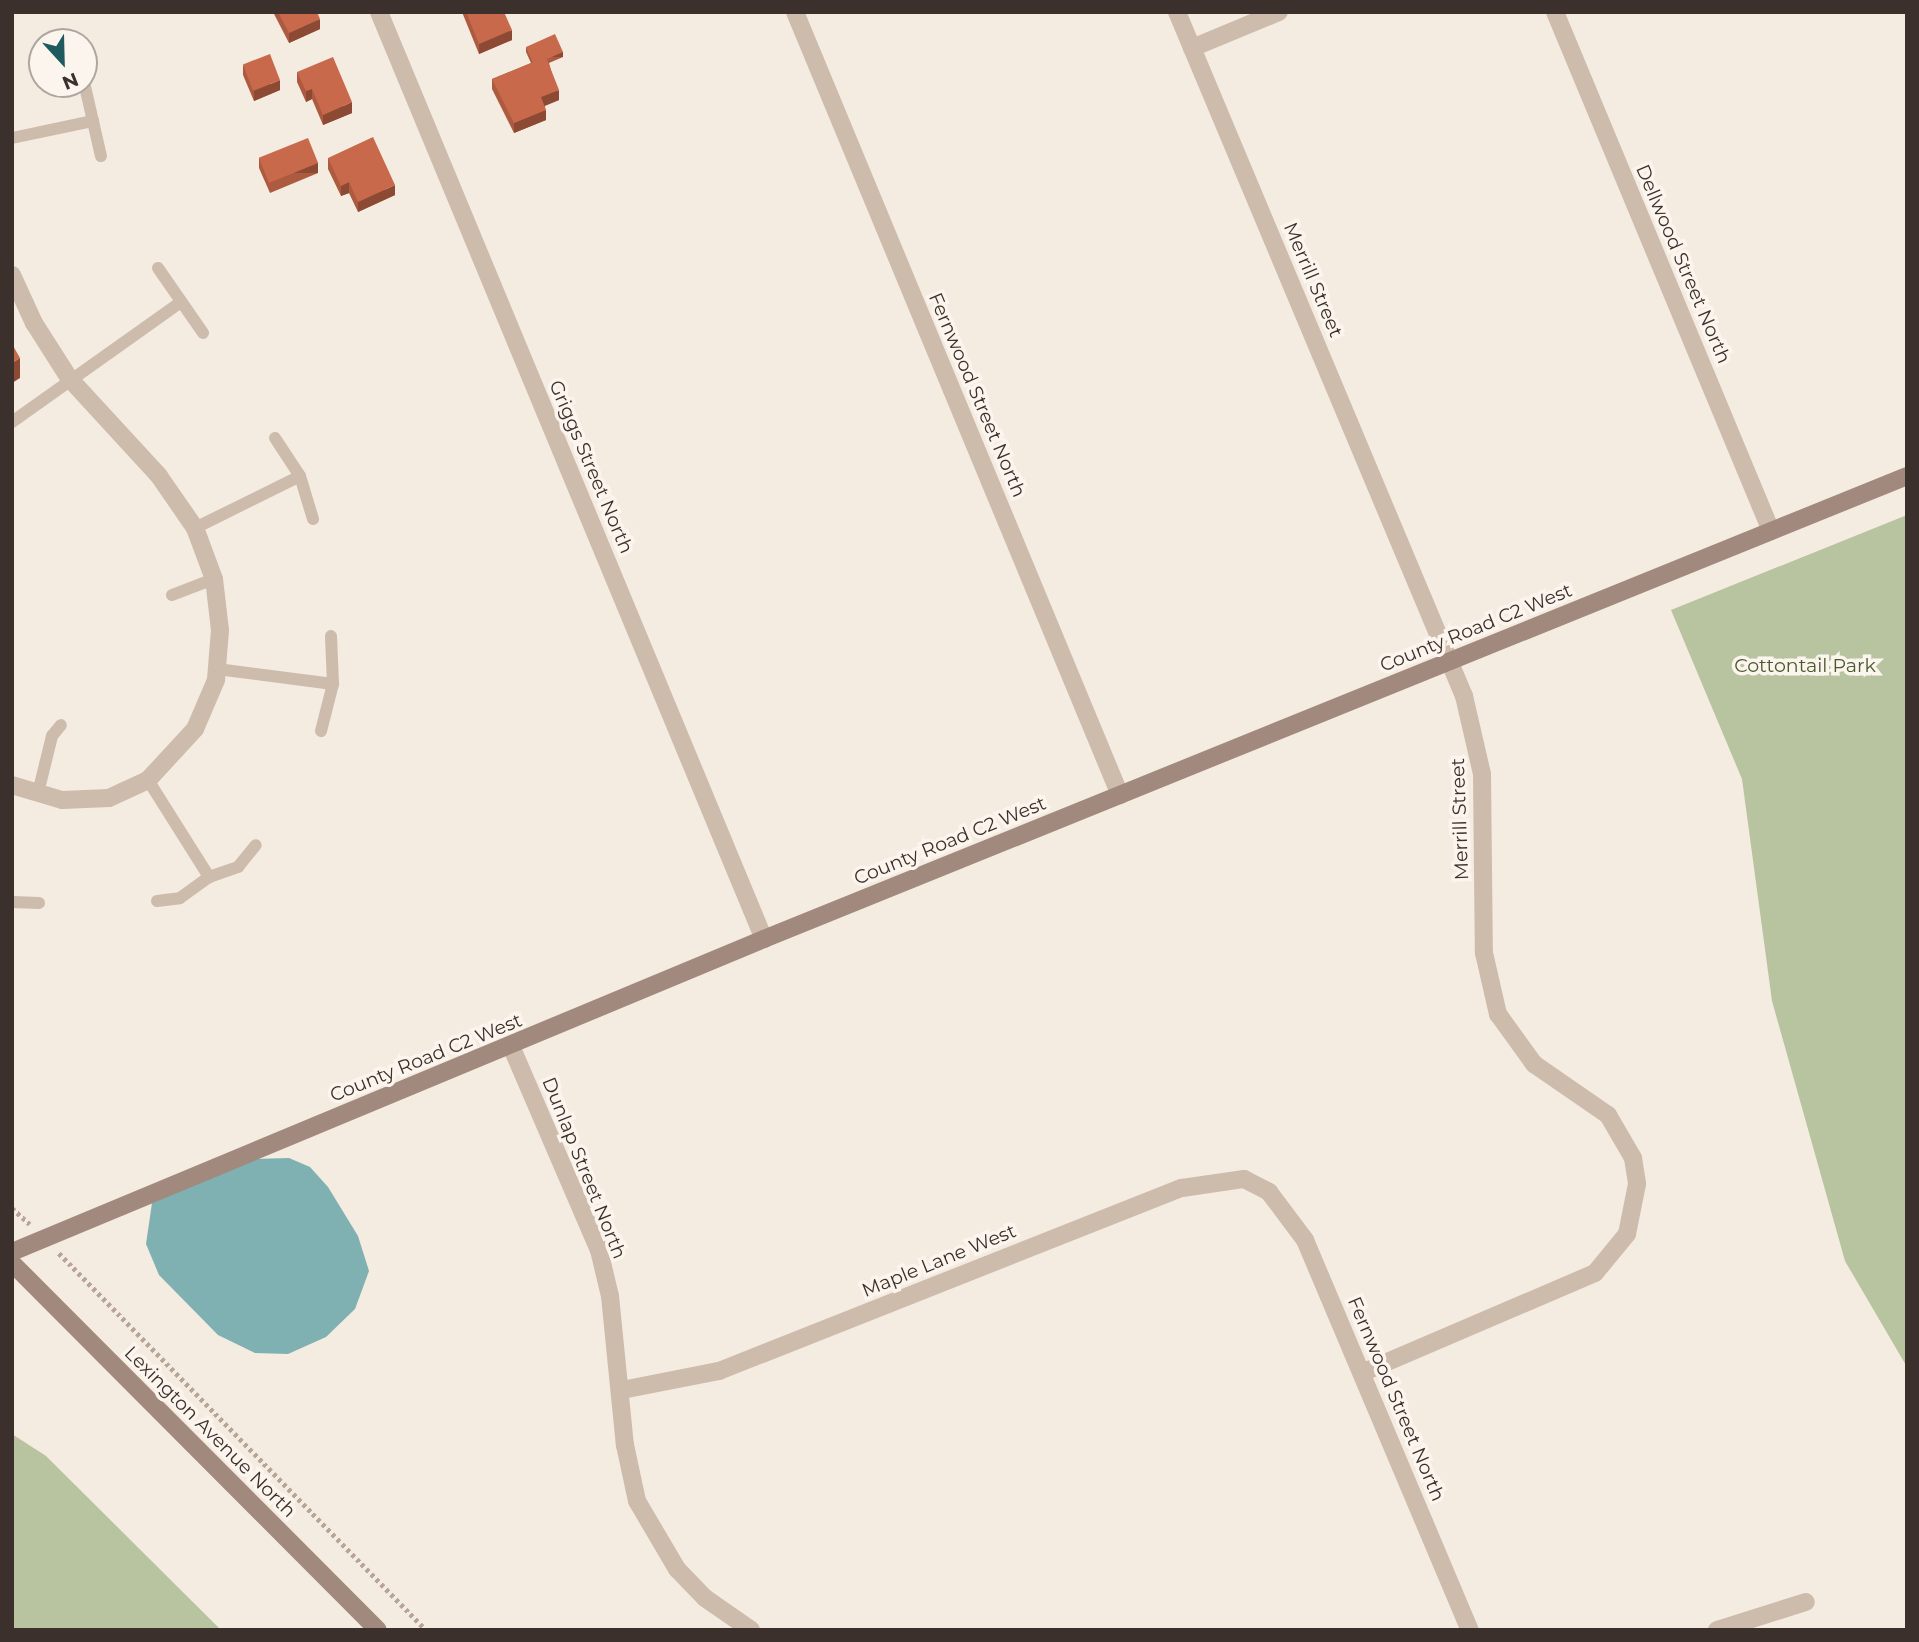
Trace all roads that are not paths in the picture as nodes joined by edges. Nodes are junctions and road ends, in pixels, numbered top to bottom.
1 (379, 12) edge
2 (794, 12) edge
3 (1178, 12) edge
4 (1279, 12) edge
5 (1555, 12) edge
6 (1192, 47) junction
7 (88, 98) edge
8 (93, 121) junction
9 (12, 138) edge
10 (101, 156) dead end
11 (158, 268) dead end
12 (12, 275) edge
13 (178, 303) junction
14 (203, 332) dead end
15 (69, 378) junction
16 (12, 422) edge
17 (275, 438) dead end
18 (1907, 476) edge
19 (300, 477) junction
20 (313, 519) dead end
21 (195, 528) junction
22 (1771, 531) junction
23 (214, 579) junction
24 (173, 595) dead end
25 (331, 636) dead end
26 (1450, 661) junction
27 (217, 669) junction
28 (333, 684) junction
29 (61, 725) dead end
30 (321, 731) dead end
31 (148, 780) junction
32 (12, 785) edge
33 (38, 793) junction
34 (1120, 795) junction
35 (256, 845) dead end
36 (209, 877) junction
37 (157, 901) dead end
38 (12, 902) edge
39 (40, 903) dead end
40 (764, 939) junction
41 (511, 1046) junction
42 (1269, 1192) joint
43 (12, 1252) edge
44 (12, 1263) edge
45 (1362, 1373) junction
46 (622, 1390) junction
47 (1806, 1602) dead end
48 (378, 1630) edge
49 (751, 1630) edge
50 (1470, 1630) edge
51 (1717, 1630) edge

1 - 40 street, Griggs Street North
2 - 34 street, Fernwood Street North
3 - 6 street, Merrill Street
4 - 6 street
5 - 22 street, Dellwood Street North
6 - 26 street, Merrill Street
7 - 8 lane
8 - 9 lane
8 - 10 lane
11 - 13 lane
12 - 15 street
13 - 14 lane
13 - 15 lane
15 - 16 lane
15 - 21 street
17 - 19 lane
18 - 22 street, County Road C2 West
19 - 20 lane
19 - 21 lane
21 - 23 street
22 - 26 street, County Road C2 West
23 - 24 lane
23 - 27 street
25 - 28 lane
26 - 34 street, County Road C2 West
26 - 45 street, Merrill Street
27 - 28 lane
27 - 31 street
28 - 30 lane
29 - 33 lane
31 - 33 street
31 - 36 lane
32 - 33 street
34 - 40 street, County Road C2 West
35 - 36 lane
36 - 37 lane
38 - 39 lane
40 - 41 street, County Road C2 West
41 - 43 street, County Road C2 West
41 - 46 street, Dunlap Street North
42 - 45 street, Fernwood Street North
42 - 46 street, Maple Lane West
44 - 48 street, Lexington Avenue North
45 - 50 street, Fernwood Street North
46 - 49 street, Dunlap Street North
47 - 51 street

